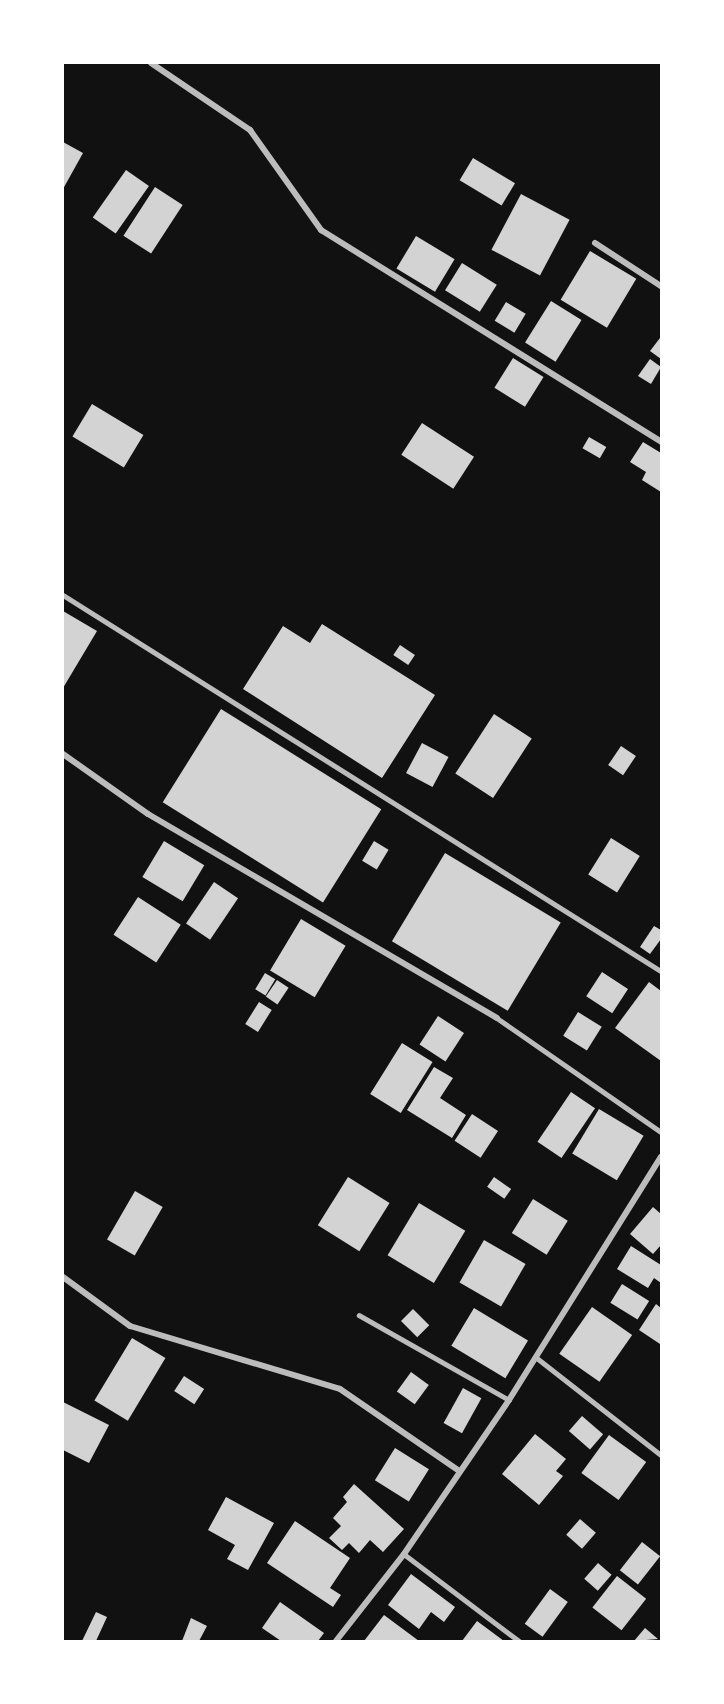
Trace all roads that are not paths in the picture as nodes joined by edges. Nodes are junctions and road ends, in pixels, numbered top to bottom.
1 (152, 63) edge
2 (595, 243) dead end
3 (661, 286) edge
4 (661, 442) edge
5 (63, 595) edge
6 (63, 754) edge
7 (661, 971) edge
8 (497, 1018) joint
9 (661, 1132) edge
10 (661, 1157) edge
11 (63, 1277) edge
12 (359, 1315) dead end
13 (537, 1358) junction
14 (509, 1400) junction
15 (661, 1455) edge
16 (458, 1470) junction
17 (404, 1554) junction
18 (336, 1641) edge
19 (519, 1641) edge

1 - 4 street
2 - 3 street
5 - 7 lane
6 - 8 street
8 - 9 lane
10 - 13 street
11 - 16 street
12 - 14 lane
13 - 14 street
13 - 15 lane
14 - 16 street
16 - 17 street
17 - 18 street
17 - 19 lane

